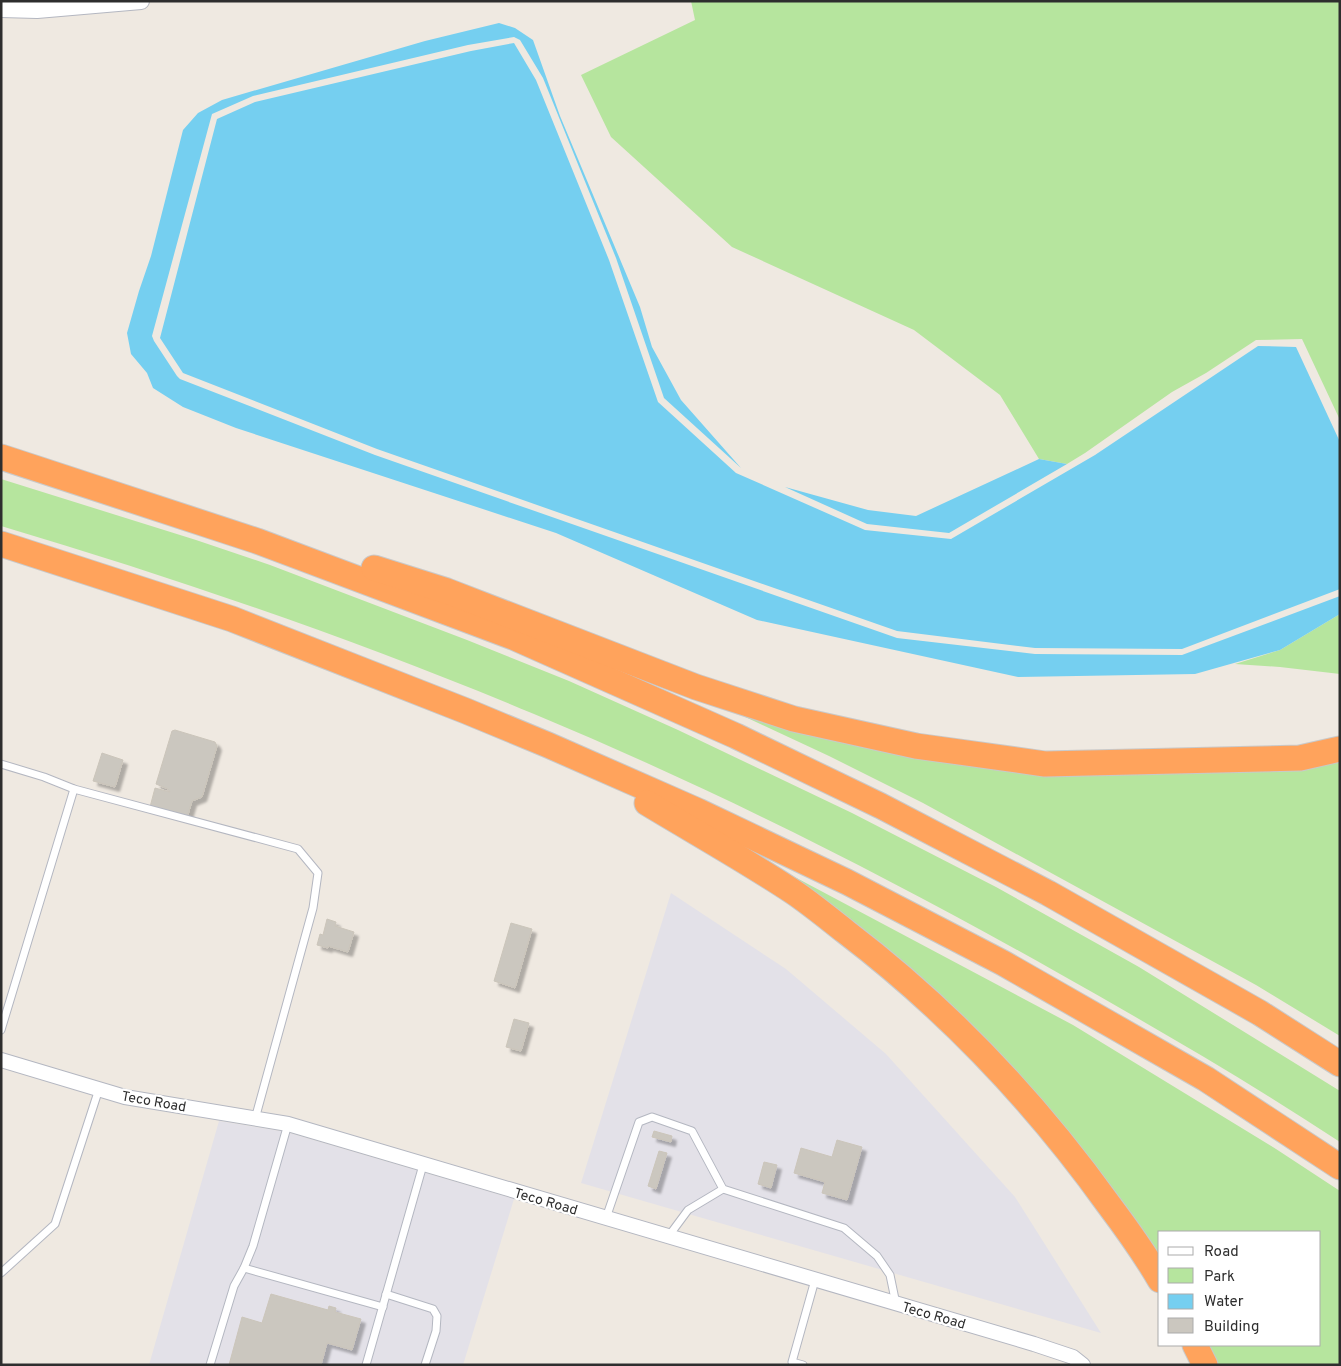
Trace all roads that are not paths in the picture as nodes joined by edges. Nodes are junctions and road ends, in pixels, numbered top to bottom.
1 (141, 1) edge
2 (1, 10) edge
3 (1, 458) edge
4 (257, 541) junction
5 (1, 544) edge
6 (548, 745) junction
7 (1340, 748) edge
8 (1, 764) edge
9 (74, 789) junction
10 (1, 1030) edge
11 (1, 1060) edge
12 (1340, 1064) edge
13 (99, 1089) junction
14 (255, 1119) junction
15 (288, 1124) junction
16 (423, 1165) junction
17 (1340, 1167) edge
18 (723, 1189) junction
19 (606, 1218) junction
20 (668, 1237) junction
21 (244, 1268) junction
22 (1, 1272) edge
23 (1158, 1277) edge
24 (815, 1280) junction
25 (386, 1294) junction
26 (896, 1304) junction
27 (383, 1307) junction
28 (1196, 1346) edge
29 (791, 1363) edge
30 (210, 1365) edge
31 (366, 1365) edge
32 (426, 1365) edge
33 (803, 1365) edge
34 (1083, 1365) edge
35 (1205, 1365) edge

1 - 2 street
3 - 4 highway
4 - 7 highway
4 - 12 highway
5 - 6 highway
6 - 17 highway
6 - 23 highway
8 - 9 lane
9 - 10 lane
9 - 14 lane
11 - 13 street, Teco Road
13 - 14 street, Teco Road
13 - 22 lane
14 - 15 street, Teco Road
15 - 16 street, Teco Road
15 - 21 lane
16 - 19 street, Teco Road
16 - 25 lane
18 - 19 lane
18 - 20 lane
18 - 26 lane
19 - 20 street, Teco Road
20 - 24 street, Teco Road
21 - 27 lane
21 - 30 lane
24 - 26 street, Teco Road
24 - 29 lane
25 - 27 lane
25 - 32 lane
26 - 34 street, Teco Road
27 - 31 lane
28 - 35 highway
29 - 33 lane

